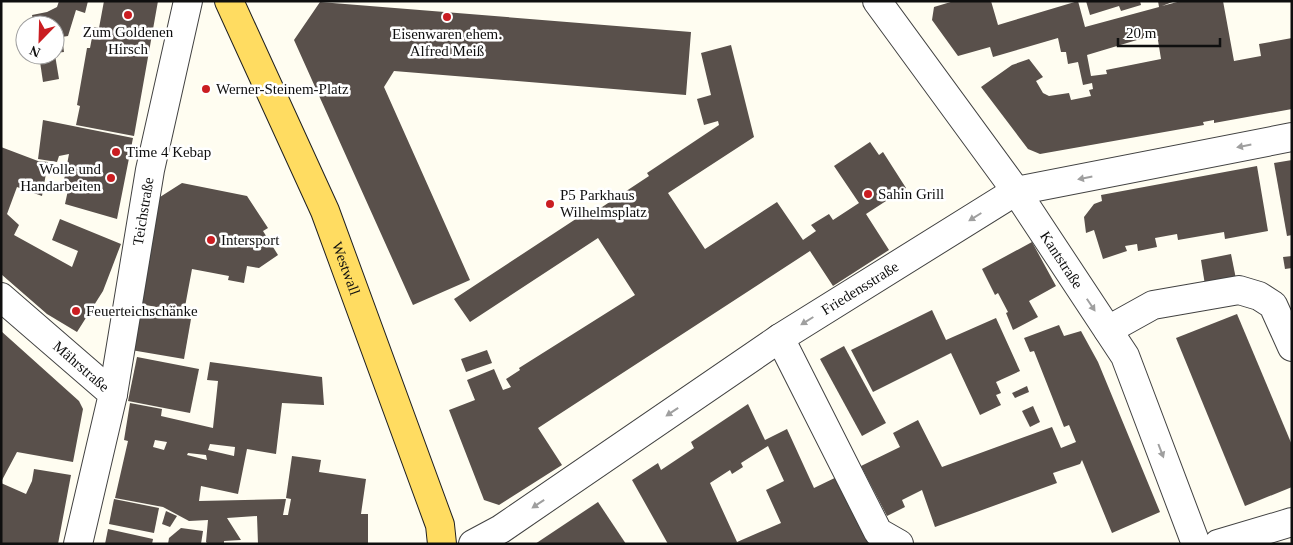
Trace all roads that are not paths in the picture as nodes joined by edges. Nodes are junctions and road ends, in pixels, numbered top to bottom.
1 (188, 1) edge
2 (229, 1) edge
3 (877, 1) edge
4 (1292, 137) edge
5 (1016, 191) junction
6 (1, 297) edge
7 (1108, 330) junction
8 (780, 338) junction
9 (1292, 347) edge
10 (112, 394) junction
11 (1292, 522) edge
12 (78, 544) edge
13 (442, 544) edge
14 (473, 544) edge
15 (899, 544) edge
16 (1196, 544) edge
17 (1218, 544) edge

1 - 10 street, Teichstraße
2 - 13 main road, Westwall
3 - 5 street, Kantstraße
4 -> 5 street, Friedensstraße
5 -> 7 street, Kantstraße
5 -> 8 street, Friedensstraße
6 - 10 street, Mährstraße
7 - 9 street
7 -> 16 street, Kantstraße
8 -> 14 street, Friedensstraße
8 - 15 street
10 - 12 street, Mährstraße
11 - 17 street

